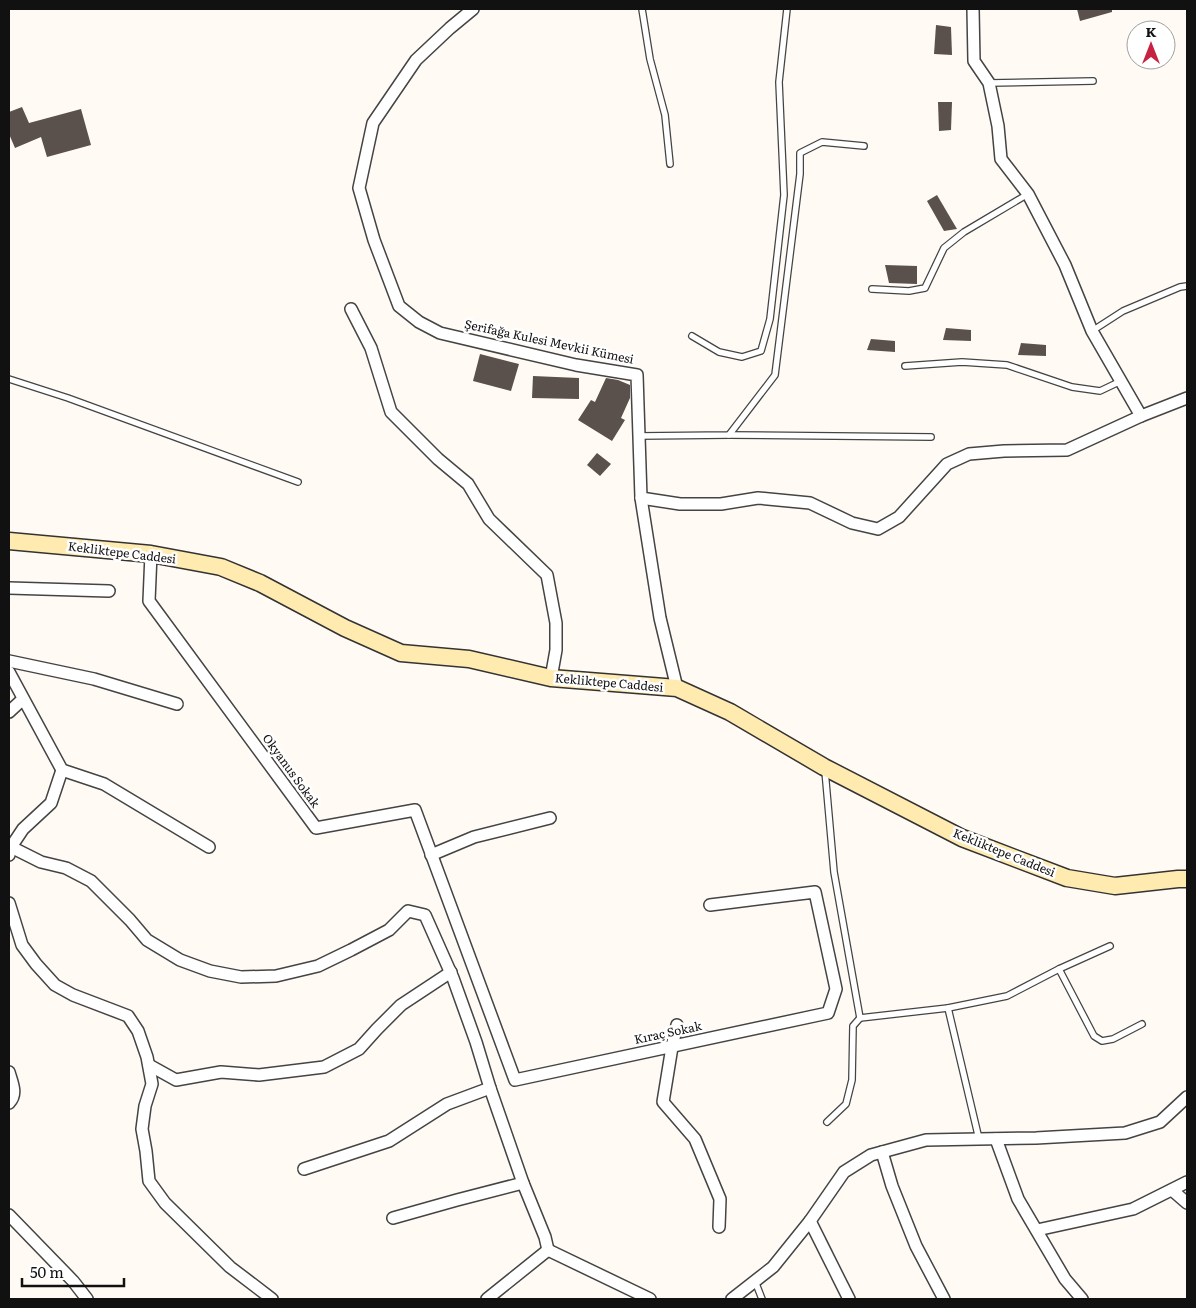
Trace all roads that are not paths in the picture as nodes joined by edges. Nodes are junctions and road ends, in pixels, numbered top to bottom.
1 (473, 9) edge
2 (642, 9) edge
3 (787, 9) edge
4 (973, 9) edge
5 (1093, 81) dead end
6 (989, 83) junction
7 (864, 146) dead end
8 (670, 164) dead end
9 (1028, 194) junction
10 (1187, 286) edge
11 (872, 289) dead end
12 (351, 309) dead end
13 (1092, 331) junction
14 (692, 336) dead end
15 (905, 366) dead end
16 (9, 379) edge
17 (1121, 381) junction
18 (1187, 398) edge
19 (1141, 416) junction
20 (639, 436) junction
21 (729, 436) junction
22 (931, 437) dead end
23 (298, 482) dead end
24 (641, 498) junction
25 (9, 541) edge
26 (151, 554) junction
27 (9, 588) edge
28 (109, 591) dead end
29 (9, 661) edge
30 (9, 672) edge
31 (551, 678) junction
32 (676, 688) junction
33 (23, 698) junction
34 (177, 704) dead end
35 (9, 712) edge
36 (824, 767) junction
37 (62, 770) junction
38 (550, 818) dead end
39 (210, 847) dead end
40 (10, 851) edge
41 (431, 855) junction
42 (1187, 878) edge
43 (9, 903) edge
44 (710, 906) dead end
45 (1110, 946) dead end
46 (1059, 969) junction
47 (451, 972) junction
48 (948, 1008) junction
49 (860, 1018) junction
50 (1142, 1024) dead end
51 (677, 1025) dead end
52 (672, 1047) junction
53 (149, 1065) junction
54 (9, 1072) edge
55 (515, 1080) joint
56 (490, 1088) junction
57 (1187, 1097) edge
58 (9, 1103) edge
59 (827, 1122) dead end
60 (996, 1139) junction
61 (979, 1140) junction
62 (882, 1152) junction
63 (304, 1169) dead end
64 (1187, 1182) edge
65 (523, 1183) junction
66 (1172, 1190) junction
67 (1187, 1203) edge
68 (9, 1215) edge
69 (393, 1218) dead end
70 (810, 1221) junction
71 (719, 1227) dead end
72 (1037, 1230) junction
73 (548, 1250) junction
74 (754, 1281) junction
75 (87, 1299) edge
76 (272, 1299) edge
77 (487, 1299) edge
78 (650, 1299) edge
79 (732, 1299) edge
80 (762, 1299) edge
81 (849, 1299) edge
82 (944, 1299) edge
83 (1082, 1299) edge

1 - 20 street, Şerifağa Kulesi Mevkii Kümesi
2 - 8 lane
3 - 14 lane
4 - 6 street
5 - 6 lane
6 - 9 street
7 - 21 lane
9 - 11 lane
9 - 13 street
10 - 13 lane
12 - 31 street
13 - 17 street
15 - 17 lane
16 - 23 lane
17 - 19 street
18 - 19 street
19 - 24 street
20 - 21 lane
20 - 24 street, Şerifağa Kulesi Mevkii Kümesi
21 - 22 lane
24 - 32 street, Şerifağa Kulesi Mevkii Kümesi
25 - 26 street, Kekliktepe Caddesi
26 - 31 street, Kekliktepe Caddesi
26 - 41 street, Okyanus Sokak
27 - 28 street
29 - 34 street
30 - 33 street
31 - 32 street, Kekliktepe Caddesi
32 - 36 street, Kekliktepe Caddesi
33 - 35 street
33 - 37 street
36 - 42 street, Kekliktepe Caddesi
36 - 49 lane
37 - 39 street
37 - 40 street
38 - 41 street
40 - 47 street
41 - 55 street, Okyanus Sokak
43 - 53 street
44 - 52 street, Kıraç Sokak
45 - 46 lane
46 - 48 lane
46 - 50 lane
47 - 53 street
47 - 56 street
48 - 49 lane
48 - 61 lane
49 - 59 lane
51 - 52 street
52 - 55 street, Kıraç Sokak
52 - 71 street
53 - 76 street
54 - 58 street
56 - 63 street
56 - 65 street
57 - 60 street
60 - 61 street
60 - 72 street
61 - 62 street
62 - 70 street
62 - 82 street
64 - 66 street
65 - 69 street
65 - 73 street
66 - 67 street
66 - 72 street
68 - 75 street
70 - 74 street
70 - 81 street
72 - 83 street
73 - 77 street
73 - 78 street
74 - 79 street
74 - 80 lane

